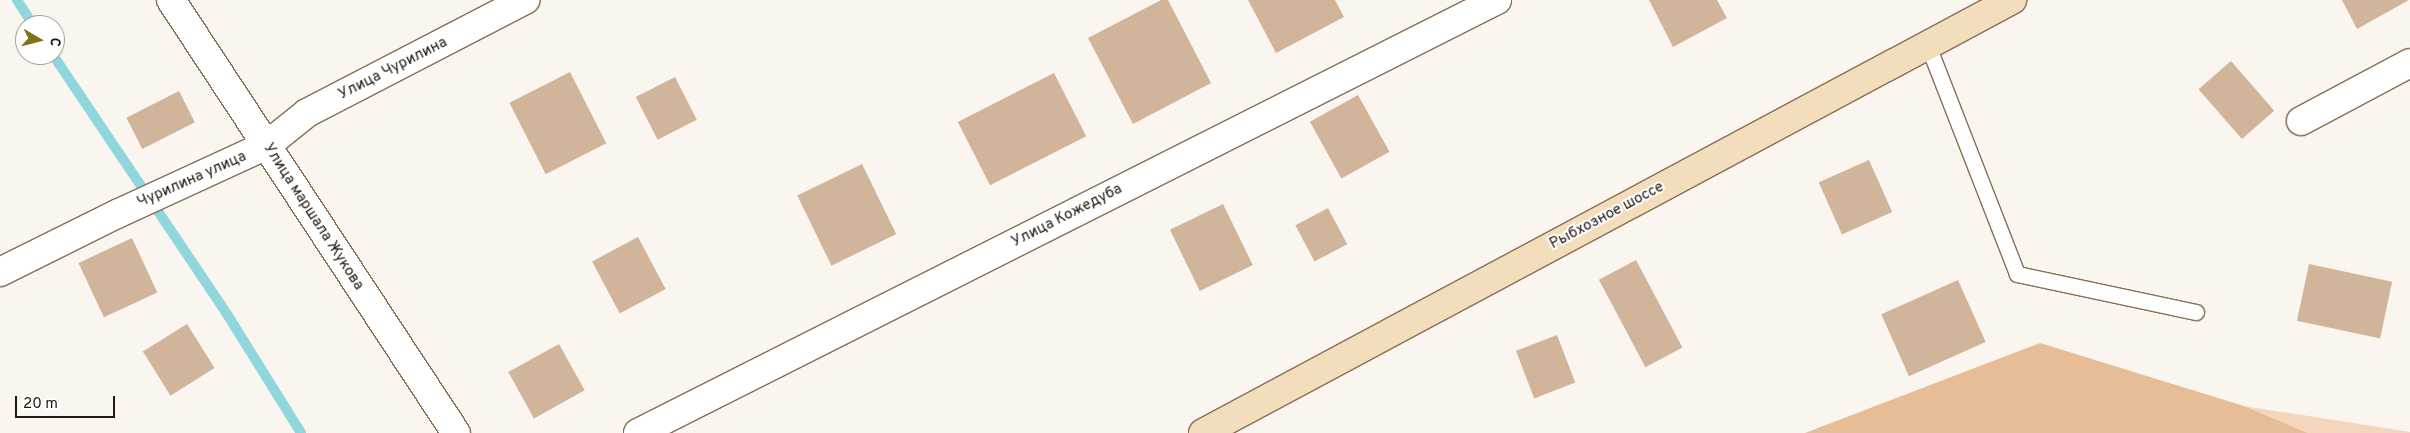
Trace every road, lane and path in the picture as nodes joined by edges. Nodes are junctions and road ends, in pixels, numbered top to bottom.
1 (171, 0) edge
2 (525, 0) edge
3 (1497, 0) edge
4 (2012, 0) edge
5 (1976, 9) edge
6 (1927, 43) junction
7 (2410, 63) edge
8 (2301, 121) dead end
9 (267, 146) junction
10 (0, 272) edge
11 (2196, 312) dead end
12 (456, 433) edge
13 (638, 433) edge
14 (1203, 433) edge

1 - 9 street, Улица маршала Жукова
2 - 9 street, Улица Чурилина
3 - 13 street, Улица Кожедуба
4 - 5 street, Рыбхозное шоссе
5 - 6 street, Рыбхозное шоссе
6 - 11 lane
6 - 14 street, Рыбхозное шоссе
7 - 8 street
9 - 10 street, Чурилина улица
9 - 12 street, Улица маршала Жукова

